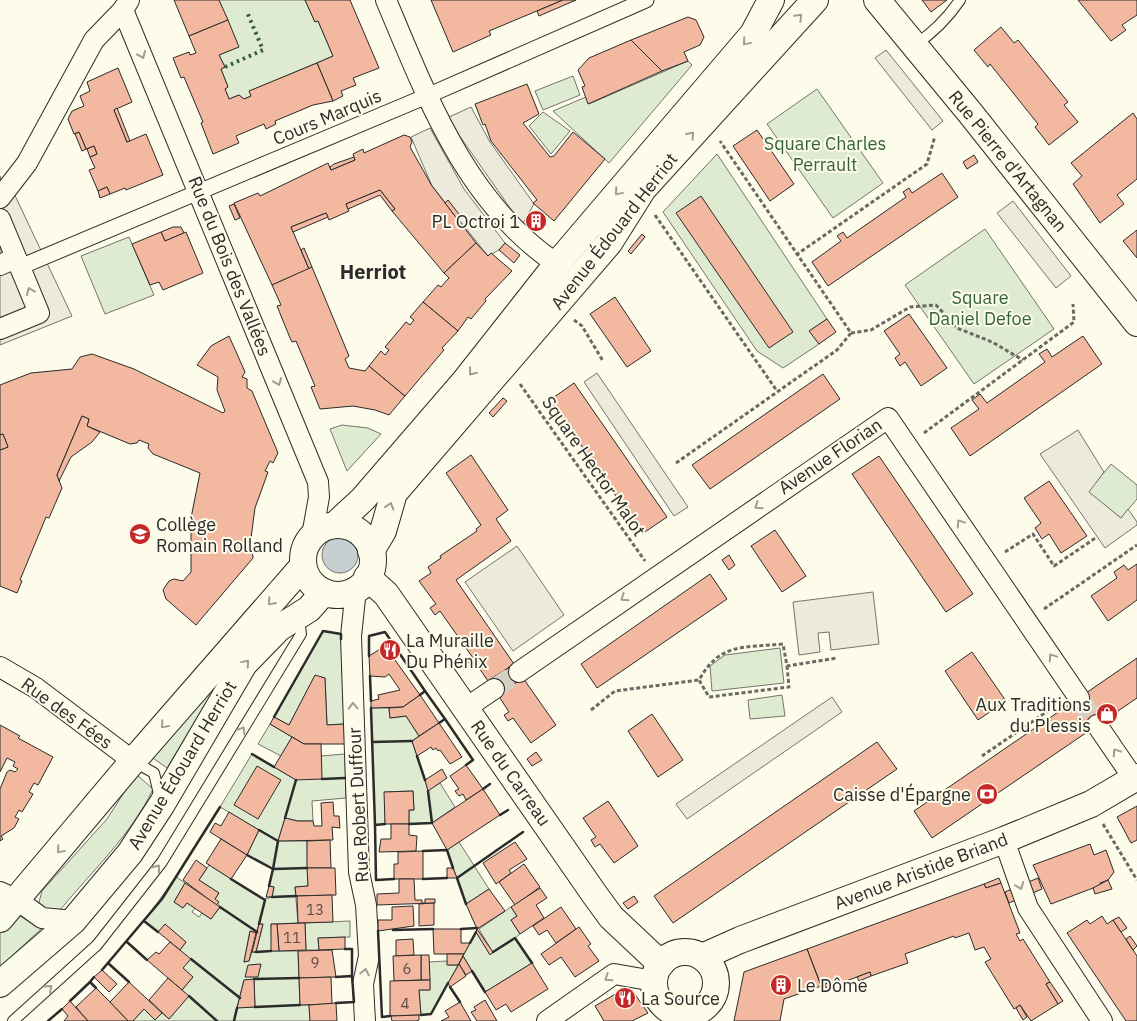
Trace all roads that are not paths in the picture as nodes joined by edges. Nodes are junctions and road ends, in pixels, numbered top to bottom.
1 (386, 0) edge
2 (646, 0) edge
3 (770, 0) edge
4 (815, 0) edge
5 (876, 0) edge
6 (960, 0) edge
7 (126, 5) edge
8 (915, 45) junction
9 (427, 96) junction
10 (200, 191) junction
11 (0, 198) edge
12 (0, 219) edge
13 (12, 264) edge
14 (557, 264) junction
15 (1137, 323) edge
16 (0, 329) edge
17 (506, 377) junction
18 (335, 525) junction
19 (312, 536) junction
20 (371, 551) junction
21 (303, 566) junction
22 (362, 583) junction
23 (324, 592) junction
24 (299, 615) junction
25 (0, 667) edge
26 (519, 672) tunnel mouth
27 (494, 689) tunnel mouth
28 (1077, 695) tunnel mouth
29 (466, 708) junction
30 (1097, 725) tunnel mouth
31 (133, 761) junction
32 (1136, 778) edge
33 (162, 804) junction
34 (1004, 840) junction
35 (6, 904) edge
36 (73, 921) junction
37 (702, 957) junction
38 (657, 973) junction
39 (0, 984) edge
40 (692, 1017) edge
41 (12, 1021) edge
42 (365, 1021) edge
43 (547, 1021) edge
44 (1102, 1021) edge

1 - 9 street
2 - 9 street, Cours Marquis
3 -> 14 street, Avenue Édouard Herriot
17 -> 4 street, Avenue Édouard Herriot
5 - 8 street, Rue Pierre d'Artagnan
6 - 8 lane
7 -> 10 street, Rue du Bois des Vallées
7 - 11 street
8 - 15 street, Rue Pierre d'Artagnan
9 - 10 street, Cours Marquis
9 - 14 street
10 - 13 street, Cours Marquis
10 -> 19 street, Rue du Bois des Vallées
12 - 13 street
16 -> 13 street
14 - 17 street, Avenue Édouard Herriot
14 -> 18 street, Avenue Édouard Herriot
20 -> 17 street, Avenue Édouard Herriot
18 - 19 street
18 - 20 street
19 - 21 street
20 - 22 street
21 - 23 street
21 -> 31 street, Avenue Édouard Herriot
22 - 23 street
22 - 29 street, Rue du Carreau
42 -> 22 street, Rue Robert Duffour
23 - 24 street, Avenue Édouard Herriot
33 -> 24 street, Avenue Édouard Herriot
41 -> 24 lane
25 - 31 street, Rue des Fées
28 -> 26 street, Avenue Florian
27 - 29 street
29 - 38 street, Rue du Carreau
32 -> 30 street
31 - 33 lane
31 -> 35 street, Avenue Édouard Herriot
32 - 34 street, Avenue Aristide Briand
33 - 36 street, Avenue Édouard Herriot
34 - 37 street, Avenue Aristide Briand
34 -> 44 street
35 - 36 street
36 - 39 street, Avenue Édouard Herriot
37 - 38 street
37 - 40 street
38 - 40 street
38 -> 43 street

